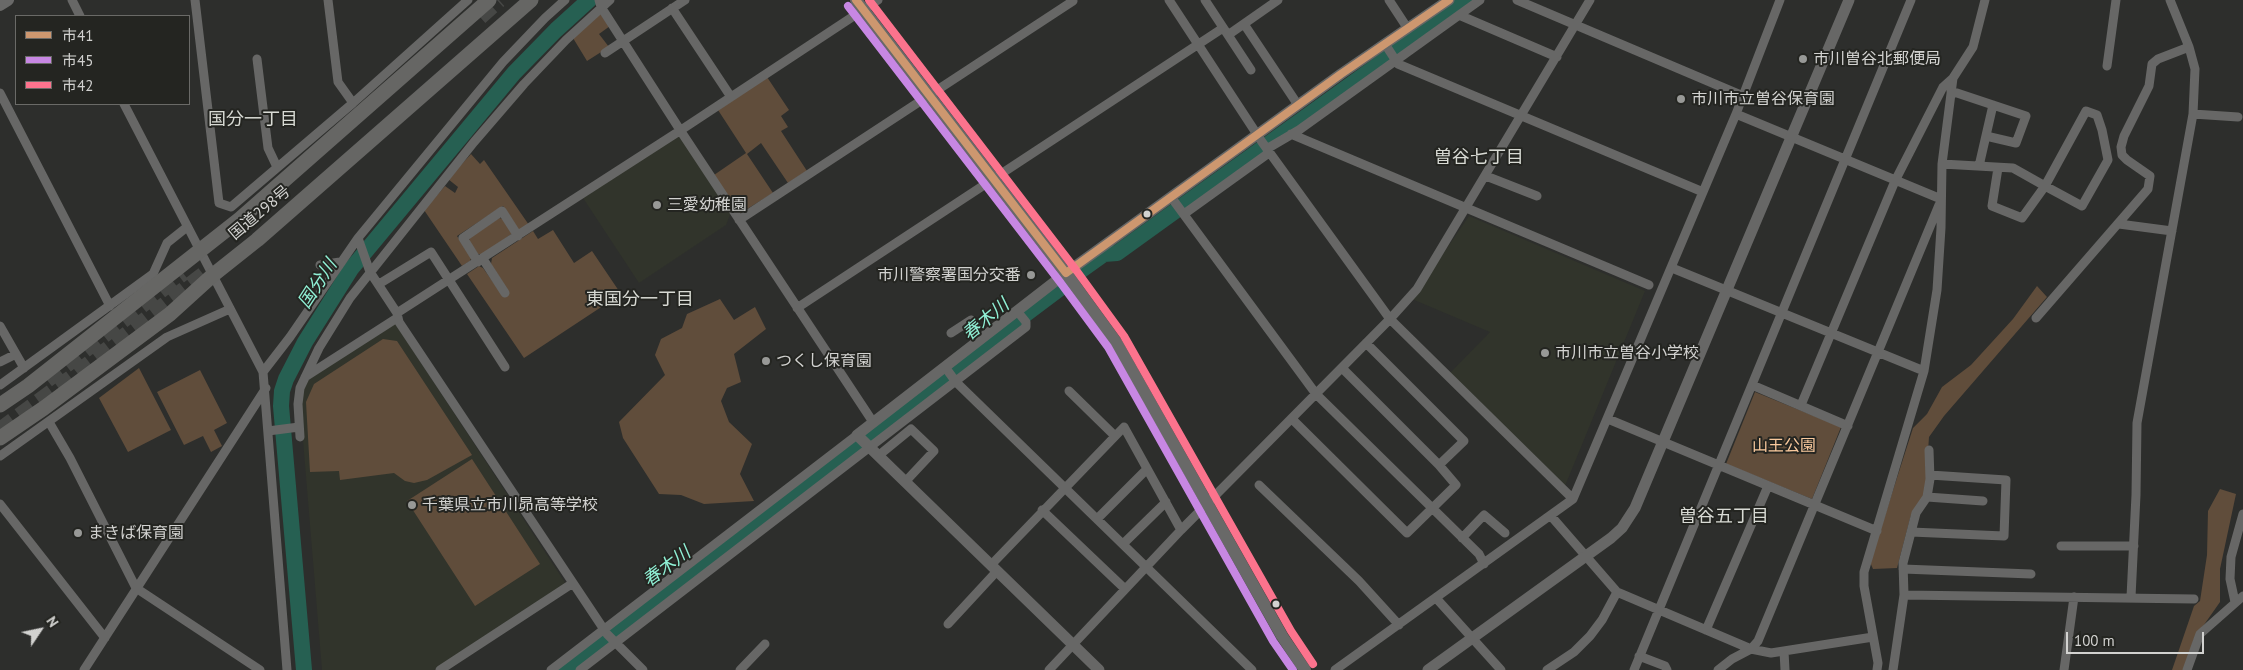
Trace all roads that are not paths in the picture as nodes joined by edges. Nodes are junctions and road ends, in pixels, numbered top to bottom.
1 (8, 0) edge
2 (72, 0) edge
3 (195, 0) edge
4 (328, 0) edge
5 (468, 0) edge
6 (489, 0) edge
7 (531, 0) edge
8 (565, 0) edge
9 (610, 0) edge
10 (685, 0) edge
11 (878, 0) edge
12 (1169, 0) edge
13 (1205, 0) edge
14 (1278, 0) edge
15 (1389, 0) edge
16 (1449, 0) edge
17 (1480, 0) edge
18 (1518, 0) edge
19 (1590, 0) edge
20 (1780, 0) edge
21 (1849, 0) edge
22 (1911, 0) edge
23 (1985, 0) edge
24 (2116, 0) edge
25 (2170, 0) edge
26 (1073, 1) dead end
27 (600, 3) edge
28 (0, 5) edge
29 (860, 5) edge
30 (672, 8) junction
31 (80, 15) edge
32 (1459, 15) junction
33 (1244, 24) junction
34 (1576, 25) junction
35 (1408, 29) junction
36 (1225, 31) junction
37 (623, 41) junction
38 (1198, 44) junction
39 (2189, 47) junction
40 (605, 53) dead end
41 (1391, 53) junction
42 (1557, 57) junction
43 (257, 59) dead end
44 (2107, 66) dead end
45 (1251, 70) dead end
46 (1953, 78) junction
47 (1951, 91) junction
48 (0, 93) edge
49 (928, 96) junction
50 (1743, 96) junction
51 (731, 97) junction
52 (353, 103) junction
53 (125, 105) edge
54 (1994, 105) junction
55 (1298, 106) junction
56 (1736, 114) junction
57 (2193, 114) junction
58 (1522, 117) junction
59 (2238, 117) dead end
60 (681, 130) junction
61 (1291, 134) junction
62 (1986, 136) junction
63 (1792, 137) junction
64 (1259, 138) junction
65 (1268, 151) junction
66 (1845, 160) junction
67 (1942, 164) junction
68 (1978, 166) junction
69 (278, 167) junction
70 (1998, 168) junction
71 (1486, 176) junction
72 (994, 180) junction
73 (1895, 181) junction
74 (2044, 186) junction
75 (1703, 192) junction
76 (1536, 196) dead end
77 (1942, 199) junction
78 (1178, 206) junction
79 (1466, 208) junction
80 (739, 220) junction
81 (2119, 224) junction
82 (187, 227) junction
83 (2172, 230) junction
84 (518, 236) junction
85 (359, 241) junction
86 (200, 250) junction
87 (480, 260) junction
88 (340, 262) junction
89 (320, 265) dead end
90 (1672, 268) junction
91 (369, 269) junction
92 (213, 275) junction
93 (1069, 278) junction
94 (450, 280) junction
95 (379, 284) junction
96 (1649, 285) dead end
97 (1727, 290) junction
98 (505, 293) dead end
99 (110, 306) junction
100 (797, 308) junction
101 (230, 309) junction
102 (1018, 312) junction
103 (1782, 313) junction
104 (397, 316) junction
105 (2036, 318) dead end
106 (1390, 319) junction
107 (971, 320) dead end
108 (95, 325) junction
109 (0, 326) edge
110 (146, 332) junction
111 (951, 332) dead end
112 (1831, 333) junction
113 (1366, 343) junction
114 (1879, 352) junction
115 (14, 355) junction
116 (135, 360) junction
117 (0, 362) edge
118 (505, 367) dead end
119 (24, 368) junction
120 (946, 368) junction
121 (1342, 368) junction
122 (1924, 371) junction
123 (263, 372) junction
124 (304, 378) junction
125 (955, 381) junction
126 (0, 385) edge
127 (1752, 385) junction
128 (266, 388) junction
129 (1069, 391) dead end
130 (1316, 394) junction
131 (0, 405) edge
132 (1802, 405) junction
133 (1292, 419) junction
134 (1608, 420) junction
135 (49, 422) junction
136 (873, 422) junction
137 (1848, 426) junction
138 (270, 431) junction
139 (1115, 436) junction
140 (0, 438) edge
141 (1664, 442) junction
142 (867, 445) junction
143 (1929, 450) dead end
144 (0, 456) edge
145 (1439, 465) junction
146 (1719, 465) junction
147 (1147, 469) junction
148 (1930, 475) junction
149 (905, 482) junction
150 (1259, 486) dead end
151 (1768, 486) junction
152 (1064, 487) junction
153 (1928, 497) junction
154 (1573, 499) junction
155 (1983, 501) dead end
156 (1166, 502) junction
157 (0, 504) edge
158 (1208, 504) junction
159 (1816, 506) junction
160 (1433, 509) junction
161 (1042, 510) junction
162 (2243, 514) edge
163 (1551, 516) junction
164 (1097, 519) junction
165 (1181, 530) junction
166 (1877, 531) junction
167 (1911, 532) junction
168 (1505, 533) dead end
169 (1462, 538) junction
170 (1123, 544) junction
171 (2061, 546) dead end
172 (2134, 546) junction
173 (1587, 556) junction
174 (1484, 564) junction
175 (1146, 567) junction
176 (994, 568) junction
177 (1903, 569) junction
178 (2031, 574) dead end
179 (573, 583) junction
180 (136, 588) junction
181 (1125, 589) junction
182 (1617, 592) junction
183 (1904, 595) junction
184 (2243, 596) edge
185 (2074, 597) junction
186 (2132, 597) junction
187 (1436, 598) junction
188 (2194, 599) dead end
189 (2235, 602) junction
190 (1659, 610) junction
191 (948, 624) dead end
192 (1399, 625) junction
193 (1706, 630) junction
194 (605, 632) junction
195 (1873, 637) junction
196 (105, 638) junction
197 (1473, 638) junction
198 (615, 643) junction
199 (765, 644) dead end
200 (1073, 645) junction
201 (1751, 649) junction
202 (1784, 651) junction
203 (1639, 656) junction
204 (84, 670) edge
205 (260, 670) edge
206 (287, 670) edge
207 (440, 670) edge
208 (551, 670) edge
209 (580, 670) edge
210 (643, 670) edge
211 (740, 670) edge
212 (1049, 670) edge
213 (1099, 670) edge
214 (1252, 670) edge
215 (1305, 670) edge
216 (1335, 670) edge
217 (1428, 670) edge
218 (1501, 670) edge
219 (1547, 670) edge
220 (1634, 670) edge
221 (1667, 670) edge
222 (1718, 670) edge
223 (1785, 670) edge
224 (1877, 670) edge
225 (1893, 670) edge
226 (2064, 670) edge
227 (2187, 670) edge

1 - 28 main road
2 - 31 street
3 - 69 street
4 - 52 street
5 - 52 street
6 - 86 highway, 国道298号
7 - 92 highway, 国道298号
8 - 85 street
9 - 27 street
10 - 30 street
11 - 29 street
12 - 38 street
13 - 36 street
14 - 33 street
15 - 35 street
16 - 35 street
17 - 32 street
18 - 34 street
19 - 34 street
20 - 50 street
21 - 63 street
22 - 66 street
23 - 46 street
24 - 44 street
25 - 39 street
26 - 49 street
27 - 37 street
27 - 91 street
29 - 49 main road
29 - 51 street
30 - 37 street
30 - 51 street
32 - 41 street
32 - 42 street
33 - 36 street
33 - 55 street
34 - 42 street
34 - 50 street
35 - 41 street
36 - 38 street
36 - 45 street
37 - 40 street
37 - 60 street
38 - 64 street
38 - 72 street
39 - 57 street
39 - 81 street
41 - 55 street
41 - 58 street
41 - 61 street
42 - 58 street
43 - 69 street
46 - 47 street
46 - 73 street
47 - 54 street
47 - 67 street
48 - 99 street
49 - 72 main road
49 - 80 street
50 - 56 street
51 - 60 street
52 - 69 street
53 - 82 street
54 - 62 street
54 - 62 street
55 - 64 street
56 - 63 street
56 - 75 street
57 - 59 street
57 - 83 street
58 - 71 street
58 - 75 street
60 - 80 street
60 - 84 street
61 - 65 street
61 - 79 street
62 - 68 street
63 - 66 street
63 - 97 street
64 - 65 street
64 - 78 street
65 - 78 street
65 - 106 street
66 - 73 street
66 - 103 street
67 - 68 street
67 - 77 street
68 - 70 street
70 - 74 street
70 - 74 street
71 - 76 street
71 - 79 street
72 - 93 main road
72 - 100 street
73 - 77 street
73 - 112 street
74 - 74 street
75 - 90 street
77 - 114 street
77 - 122 street
78 - 93 street
78 - 130 street
79 - 96 street
79 - 106 street
80 - 100 street
81 - 83 street
81 - 105 street
82 - 86 street
82 - 99 street
83 - 172 street
84 - 87 street
84 - 87 street
85 - 88 street
85 - 91 street
86 - 92 street
86 - 108 highway, 国道298号
87 - 94 street
87 - 98 street
88 - 89 street
88 - 123 street
90 - 97 street
90 - 134 street
91 - 95 street
91 - 124 street
92 - 101 street
92 - 110 highway, 国道298号
93 - 102 street
93 - 158 main road
94 - 95 street
94 - 104 street
94 - 118 street
95 - 104 street
97 - 103 street
97 - 141 street
99 - 108 street
100 - 136 street
101 - 116 street
101 - 123 street
102 - 120 street
102 - 125 street
103 - 112 street
103 - 127 street
104 - 124 street
104 - 179 street
106 - 113 street
106 - 154 street
107 - 111 street
108 - 119 street
108 - 131 highway, 国道298号
109 - 115 street
110 - 116 street
110 - 140 highway, 国道298号
112 - 114 street
112 - 132 street
113 - 121 street
113 - 145 street
114 - 122 street
114 - 137 street
115 - 117 street
115 - 119 street
116 - 135 street
119 - 126 street
120 - 125 street
120 - 136 street
121 - 130 street
121 - 145 street
122 - 166 street
123 - 128 street
124 - 138 street
125 - 142 street
125 - 152 street
127 - 132 street
127 - 146 street
128 - 138 street
128 - 180 street
129 - 139 street
130 - 133 street
130 - 160 street
132 - 137 street
133 - 158 street
133 - 160 street
134 - 141 street
134 - 154 street
135 - 144 street
135 - 180 street
136 - 142 street
137 - 159 street
138 - 206 street
139 - 147 street
139 - 152 street
141 - 146 street
141 - 173 street
142 - 149 street
142 - 149 street
142 - 194 street
142 - 198 street
143 - 148 street
145 - 160 street
146 - 151 street
146 - 190 street
147 - 156 street
147 - 164 street
148 - 153 street
148 - 167 street
149 - 176 street
150 - 192 street
151 - 159 street
151 - 193 street
152 - 161 street
152 - 164 street
153 - 155 street
153 - 167 street
154 - 163 street
156 - 165 street
156 - 170 street
157 - 196 street
158 - 165 street
158 - 215 main road
159 - 166 street
159 - 201 street
160 - 169 street
161 - 176 street
161 - 181 street
162 - 189 street
163 - 173 street
163 - 174 street
164 - 170 street
165 - 175 street
166 - 195 street
167 - 177 street
168 - 169 street
169 - 174 street
170 - 175 street
171 - 172 street
172 - 186 street
173 - 182 street
173 - 197 street
174 - 187 street
175 - 181 street
175 - 214 street
176 - 191 street
176 - 200 street
177 - 178 street
177 - 183 street
179 - 194 street
179 - 207 street
180 - 196 street
180 - 205 street
181 - 200 street
182 - 190 street
182 - 219 street
183 - 185 street
183 - 225 street
184 - 189 street
185 - 186 street
185 - 226 street
186 - 188 street
187 - 192 street
187 - 197 street
189 - 227 street
190 - 193 street
190 - 203 street
192 - 216 street
193 - 201 street
194 - 198 street
194 - 208 street
195 - 202 street
195 - 224 street
196 - 204 street
197 - 217 street
197 - 218 street
198 - 209 street
198 - 210 street
199 - 211 street
200 - 212 street
200 - 213 street
201 - 202 street
201 - 222 street
202 - 223 street
203 - 220 street
203 - 221 street

